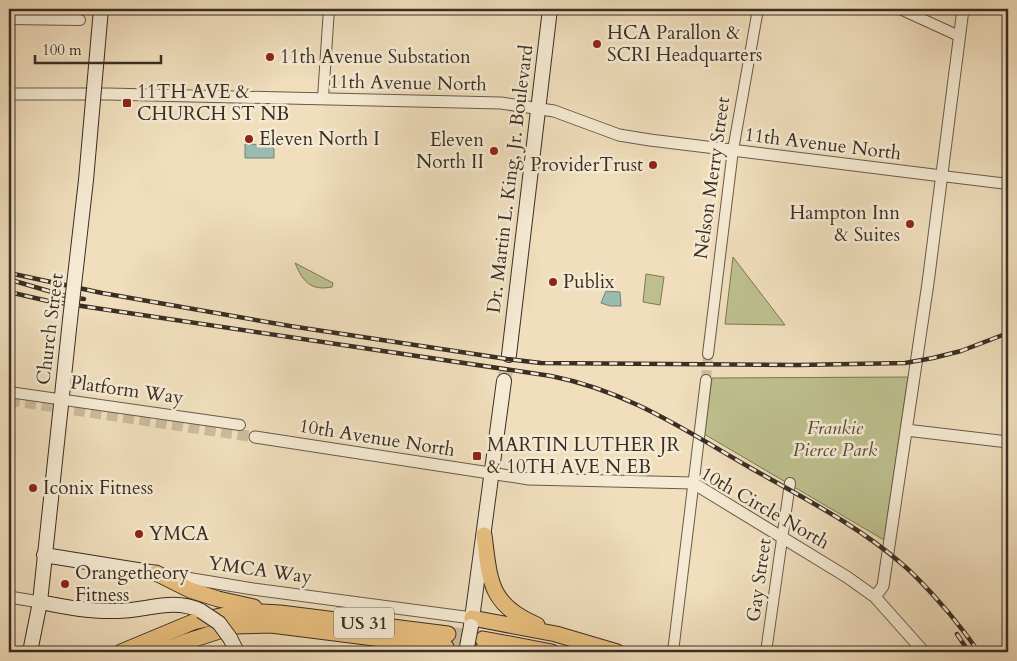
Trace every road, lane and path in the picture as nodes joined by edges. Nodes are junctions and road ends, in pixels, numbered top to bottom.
1 (101, 9) edge
2 (329, 9) edge
3 (550, 9) edge
4 (758, 9) edge
5 (900, 9) edge
6 (963, 9) edge
7 (9, 19) edge
8 (80, 20) dead end
9 (959, 36) junction
10 (9, 94) edge
11 (323, 98) junction
12 (539, 108) junction
13 (734, 150) junction
14 (942, 176) junction
15 (1008, 184) edge
16 (708, 354) tunnel mouth
17 (508, 355) tunnel mouth
18 (706, 380) tunnel mouth
19 (504, 381) tunnel mouth
20 (9, 392) edge
21 (61, 399) junction
22 (240, 424) dead end
23 (906, 430) junction
24 (255, 437) tunnel mouth
25 (1008, 442) edge
26 (493, 474) junction
27 (693, 483) junction
28 (790, 483) dead end
29 (484, 535) junction
30 (782, 536) junction
31 (44, 555) junction
32 (156, 573) junction
33 (875, 596) junction
34 (9, 597) edge
35 (40, 602) junction
36 (280, 613) junction
37 (471, 622) junction
38 (556, 634) junction
39 (480, 649) edge
40 (30, 652) edge
41 (121, 652) edge
42 (160, 652) edge
43 (237, 652) edge
44 (552, 652) edge
45 (617, 652) edge
46 (673, 652) edge
47 (766, 652) edge
48 (924, 652) edge

1 - 21 main road, Church Street, bridge
2 - 11 street
3 - 12 main road, Dr. Martin L. King, Jr. Boulevard
4 - 13 street, Nelson Merry Street
5 - 9 street
6 - 9 street
7 - 8 street
9 - 14 street
10 - 11 street, 11th Avenue North
11 - 12 street, 11th Avenue North
12 - 13 street, 11th Avenue North
12 - 17 main road, Dr. Martin L. King, Jr. Boulevard
13 - 14 street, 11th Avenue North
13 - 16 street, Nelson Merry Street
14 - 15 street, 11th Avenue North
14 - 23 street
18 - 27 street
19 - 26 main road
20 - 21 street, Platform Way
21 - 22 street, Platform Way
21 - 31 main road, Church Street
23 - 25 street
23 - 33 street
24 - 26 street, 10th Avenue North
26 - 27 street, 10th Circle North
26 - 29 main road
27 - 30 street, 10th Circle North
27 - 46 street
28 - 30 street, Gay Street
29 - 37 main road
29 - 38 main road
30 - 33 street, 10th Circle North
30 - 47 street, Gay Street
31 - 32 main road, YMCA Way
31 - 35 main road, Church Street
32 - 36 main road
32 - 37 street, YMCA Way
33 - 48 street, 10th Circle North
34 - 35 street
35 - 40 main road, Church Street
35 - 43 main road, bridge
36 - 41 main road, US 31
36 - 42 main road, US 31
37 - 38 main road
37 - 39 main road, bridge
38 - 45 main road
39 - 44 main road

